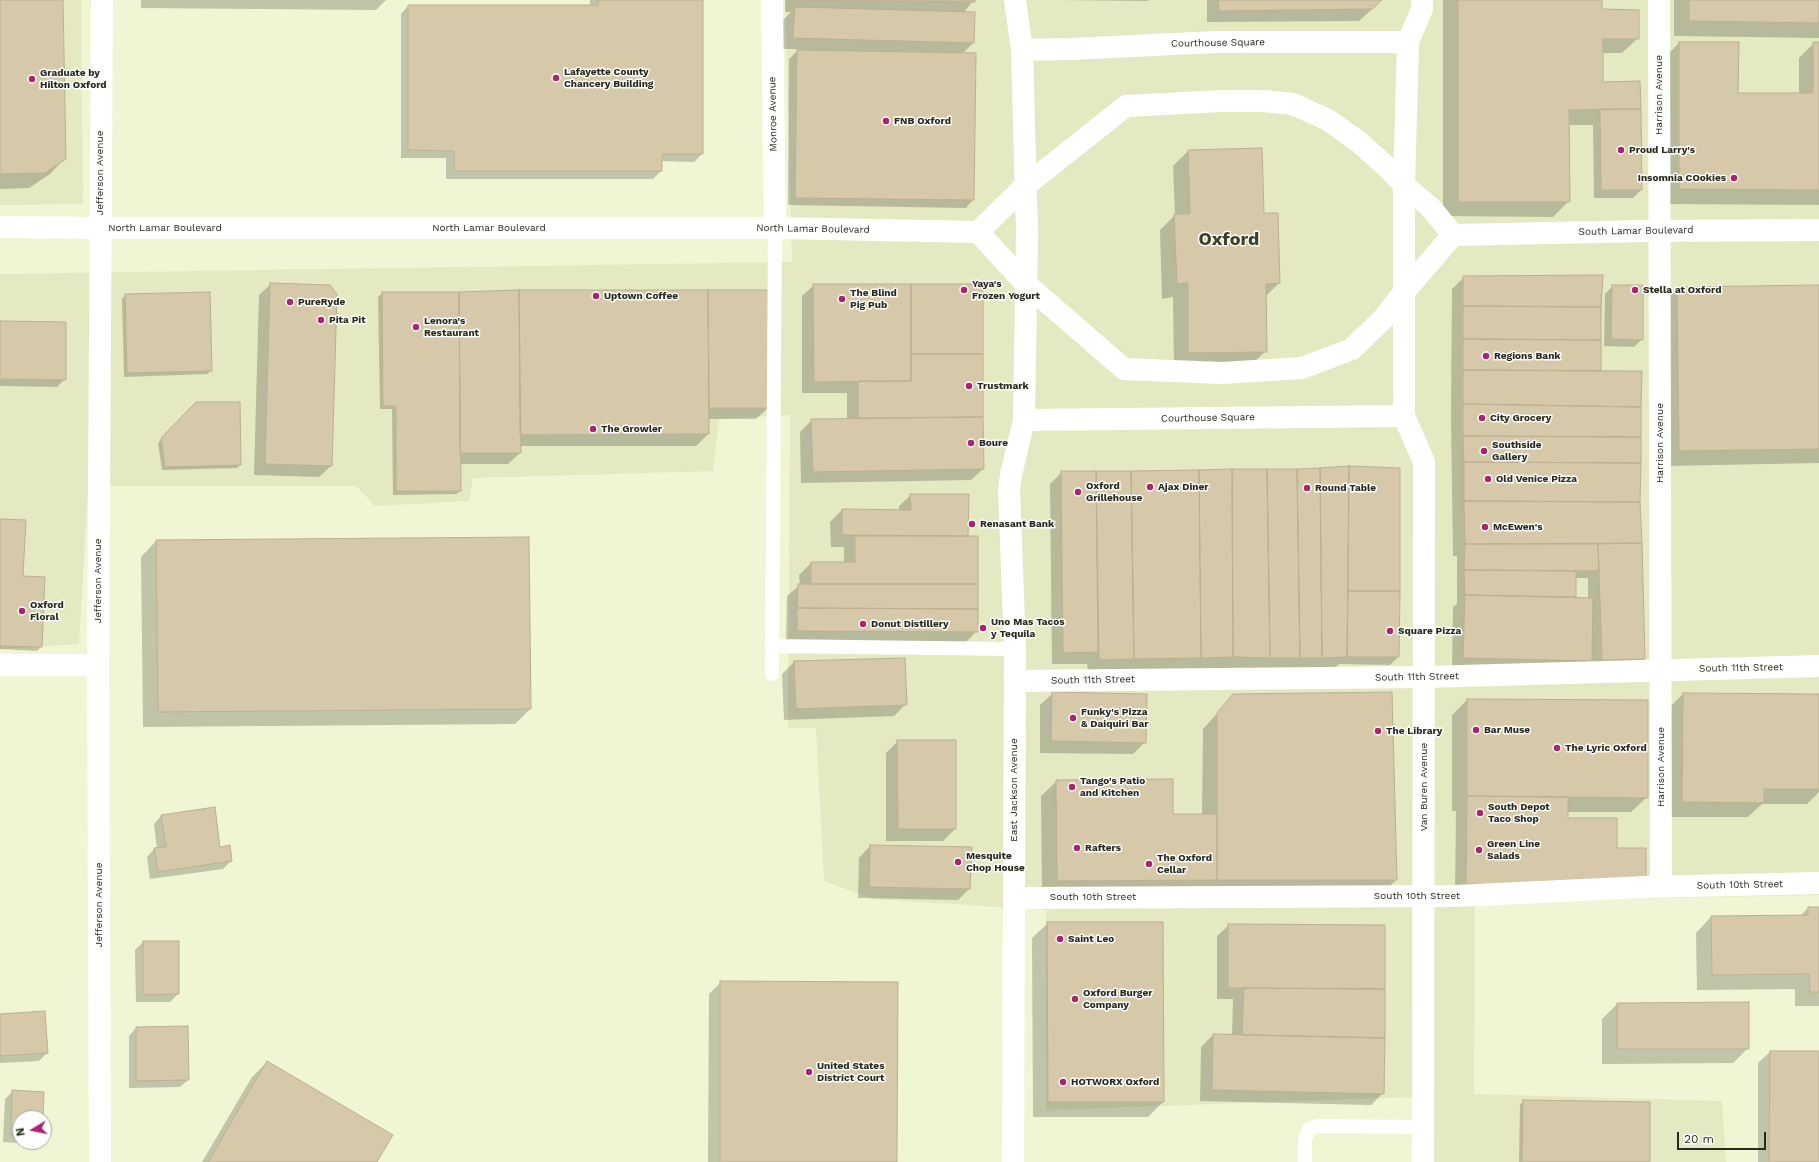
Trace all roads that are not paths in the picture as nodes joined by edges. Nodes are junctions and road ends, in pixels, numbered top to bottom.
1 (102, 0) edge
2 (772, 0) edge
3 (1015, 0) edge
4 (1422, 0) edge
5 (1660, 0) edge
6 (1408, 42) junction
7 (1022, 50) junction
8 (1025, 186) junction
9 (1404, 186) junction
10 (0, 227) edge
11 (100, 228) junction
12 (775, 228) junction
13 (1819, 230) edge
14 (1660, 231) junction
15 (978, 232) junction
16 (1453, 235) junction
17 (1026, 284) junction
18 (1404, 292) junction
19 (1404, 416) junction
20 (1024, 420) junction
21 (772, 646) junction
22 (1015, 649) junction
23 (0, 665) edge
24 (98, 665) junction
25 (1819, 666) edge
26 (1660, 670) junction
27 (772, 674) dead end
28 (1424, 677) junction
29 (1015, 681) junction
30 (1819, 883) edge
31 (1661, 886) junction
32 (1424, 896) junction
33 (1014, 898) junction
34 (1423, 1127) junction
35 (100, 1162) edge
36 (1013, 1162) edge
37 (1305, 1162) edge
38 (1423, 1162) edge

1 - 11 street, Jefferson Avenue
2 - 12 street, Monroe Avenue
3 - 7 street
4 - 6 street
5 - 14 street, Harrison Avenue
6 - 7 street, Courthouse Square
6 - 9 street
7 - 8 street
8 - 9 street
8 - 15 street
8 - 17 street
9 - 16 street
9 - 18 street
10 - 11 street, North Lamar Boulevard
11 - 12 street, North Lamar Boulevard
11 - 24 street, Jefferson Avenue
12 - 15 street, North Lamar Boulevard
12 - 21 lane
13 - 14 street, South Lamar Boulevard
14 - 16 street, South Lamar Boulevard
14 - 26 street, Harrison Avenue
15 - 17 street
16 - 18 street
17 - 18 street
17 - 20 street
18 - 19 street
19 - 20 street, Courthouse Square
19 - 28 street, Van Buren Avenue
20 - 22 street, East Jackson Avenue
21 - 22 lane
21 - 27 lane
22 - 29 street, East Jackson Avenue
23 - 24 street
24 - 35 street, Jefferson Avenue
25 - 26 street, South 11th Street
26 - 28 street, South 11th Street
26 - 31 street, Harrison Avenue
28 - 29 street, South 11th Street
28 - 32 street, Van Buren Avenue
29 - 33 street, East Jackson Avenue
30 - 31 street, South 10th Street
31 - 32 street, South 10th Street
32 - 33 street, South 10th Street
32 - 34 street, Van Buren Avenue
33 - 36 street, East Jackson Avenue
34 - 37 lane
34 - 38 street, Van Buren Avenue

